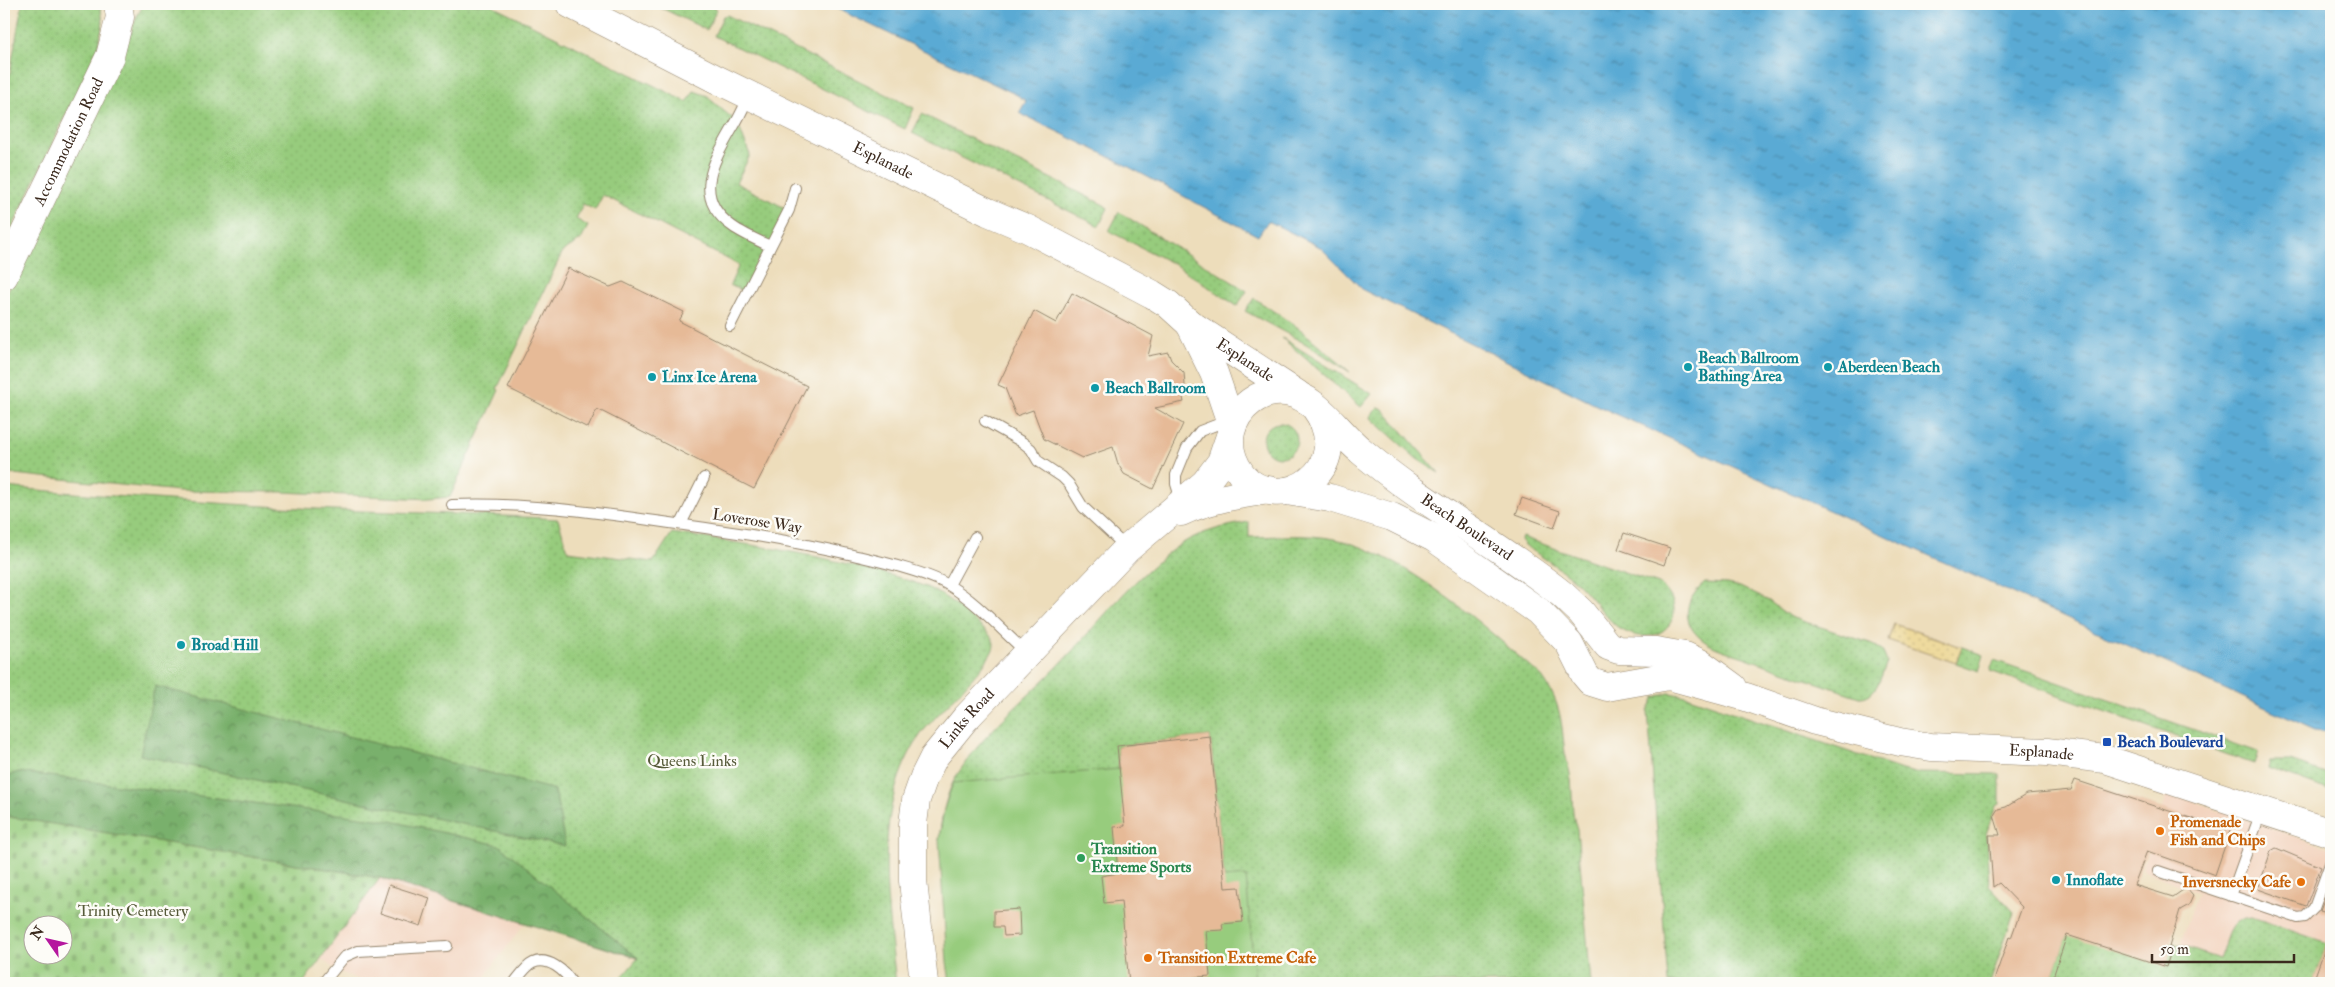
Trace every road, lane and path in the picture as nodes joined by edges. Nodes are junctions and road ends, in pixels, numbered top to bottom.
1 (570, 4) edge
2 (123, 8) edge
3 (749, 96) junction
4 (795, 188) dead end
5 (770, 246) junction
6 (4, 276) edge
7 (1190, 324) junction
8 (730, 326) dead end
9 (1307, 401) junction
10 (985, 421) dead end
11 (1233, 424) junction
12 (704, 478) dead end
13 (1277, 490) junction
14 (452, 505) dead end
15 (1174, 511) junction
16 (681, 524) junction
17 (975, 537) dead end
18 (1127, 549) junction
19 (949, 586) junction
20 (1619, 650) joint
21 (1028, 654) junction
22 (1607, 688) joint
23 (1746, 697) junction
24 (2262, 810) junction
25 (2331, 833) edge
26 (2331, 861) edge
27 (2158, 871) dead end
28 (2231, 896) junction
29 (447, 946) dead end
30 (323, 983) edge
31 (514, 983) edge
32 (572, 983) edge
33 (924, 983) edge

1 - 3 street, Esplanade
2 - 6 street, Accommodation Road
3 - 5 lane
3 - 7 street, Esplanade
4 - 5 lane
5 - 8 lane
7 - 9 street, Esplanade
7 - 11 street, Esplanade
9 - 11 street
9 - 13 street
9 - 20 street, Beach Boulevard
10 - 18 lane
11 - 13 street
11 - 15 street, Links Road
11 - 15 lane
12 - 16 lane
13 - 15 street, Links Road
13 - 22 street, Beach Boulevard
14 - 16 lane, Loverose Way
15 - 18 street, Links Road
16 - 19 lane, Loverose Way
17 - 19 lane
18 - 21 street, Links Road
19 - 21 lane, Loverose Way
20 - 23 street, Esplanade
21 - 33 street, Links Road
22 - 23 street, Esplanade
23 - 24 street, Esplanade
24 - 25 street, Esplanade
24 - 28 lane
26 - 28 lane
27 - 28 lane
29 - 30 lane
31 - 32 lane

